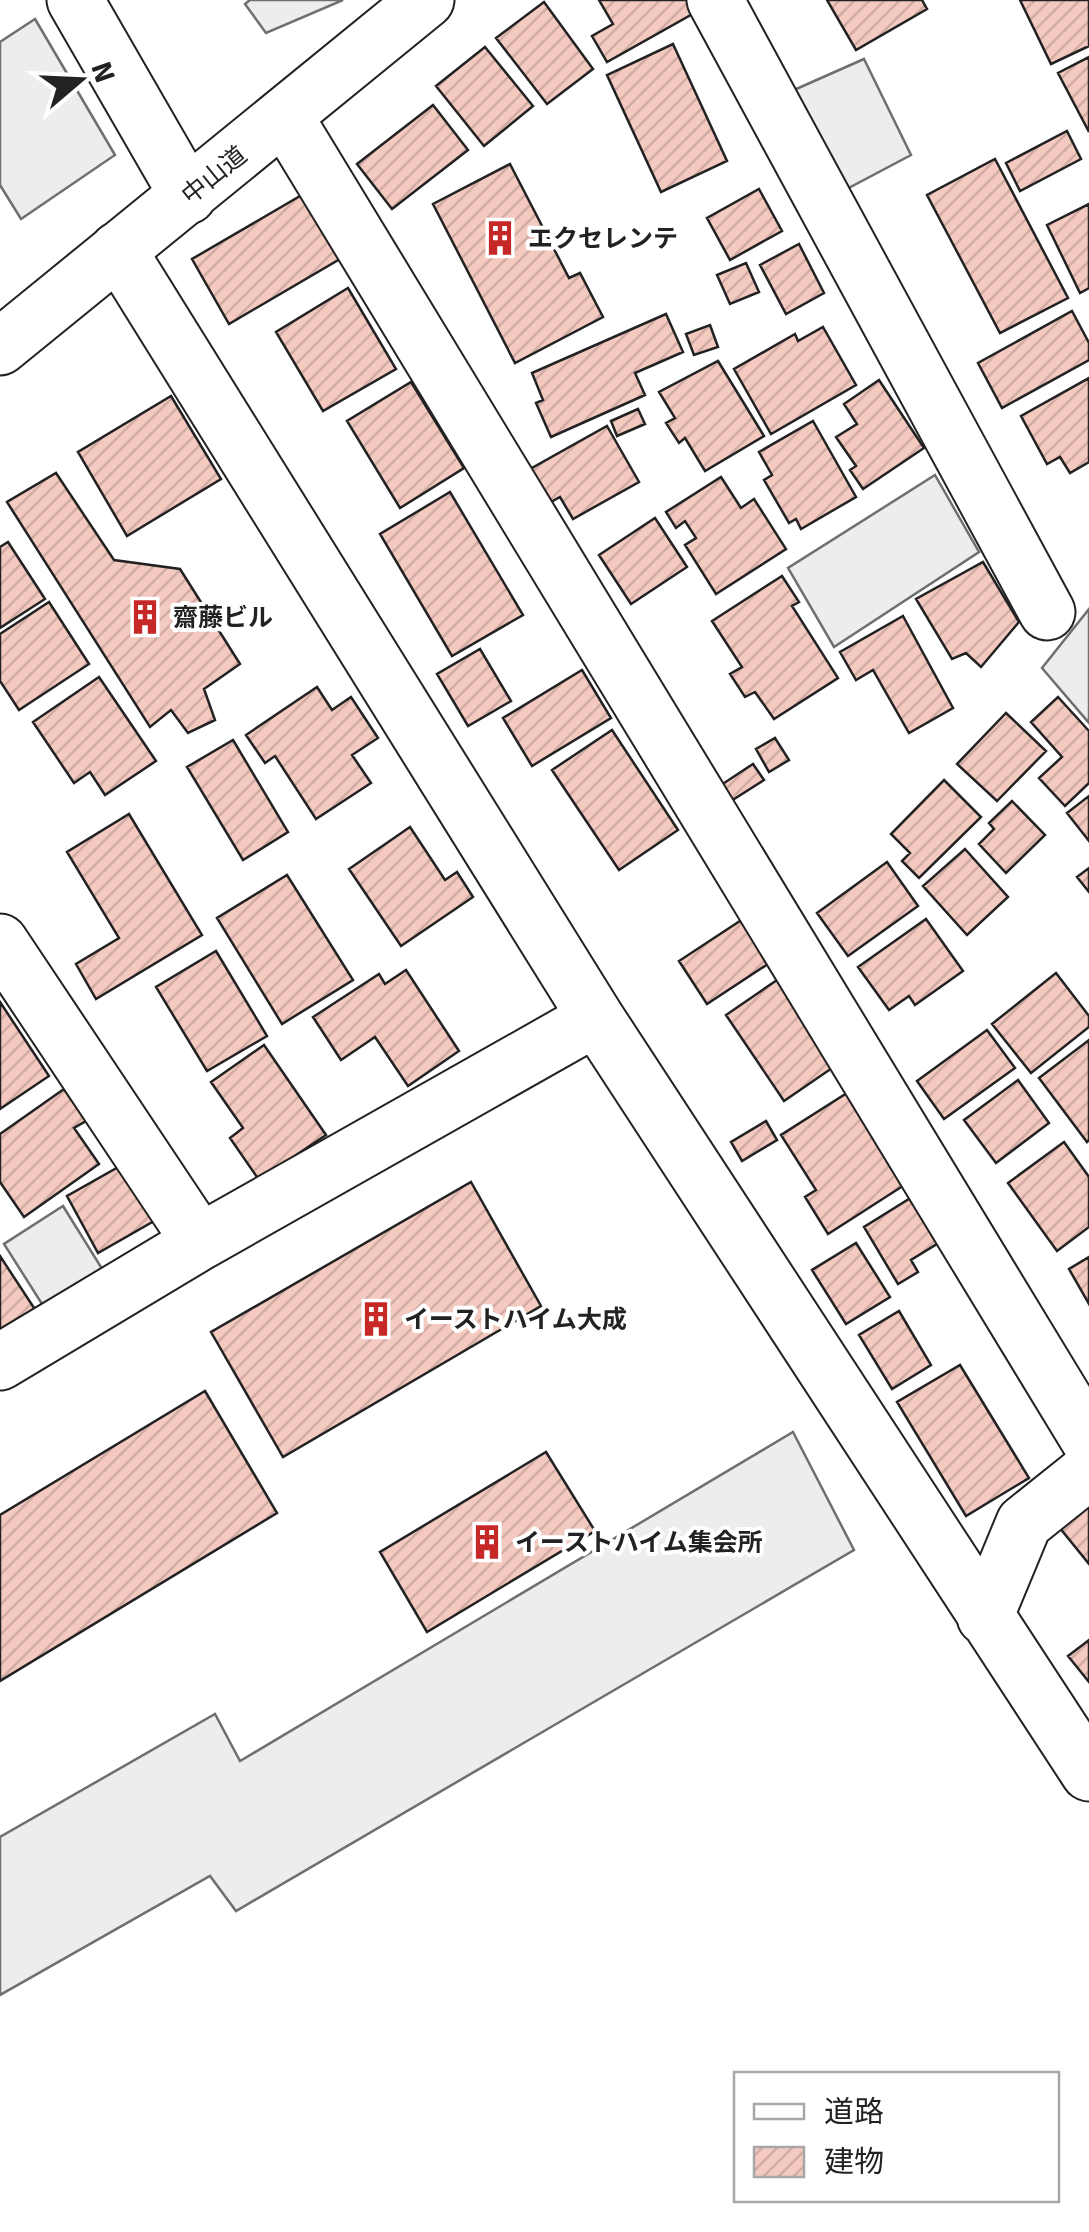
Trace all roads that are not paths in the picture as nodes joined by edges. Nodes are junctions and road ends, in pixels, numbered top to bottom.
1 (76, 0) edge
2 (426, 0) edge
3 (715, 0) edge
4 (285, 117) junction
5 (188, 196) junction
6 (118, 250) junction
7 (0, 347) edge
8 (1047, 612) dead end
9 (0, 942) edge
10 (596, 1018) junction
11 (200, 1242) junction
12 (0, 1362) edge
13 (1089, 1440) edge
14 (1089, 1471) edge
15 (985, 1617) junction
16 (1089, 1773) edge

1 - 5 main road
2 - 4 main road, 中山道
3 - 8 main road
4 - 5 main road, 中山道
4 - 13 main road
5 - 6 main road, 中山道
6 - 7 main road, 中山道
6 - 10 main road
9 - 11 main road
10 - 11 main road
10 - 15 main road
11 - 12 main road
14 - 15 main road
15 - 16 main road

